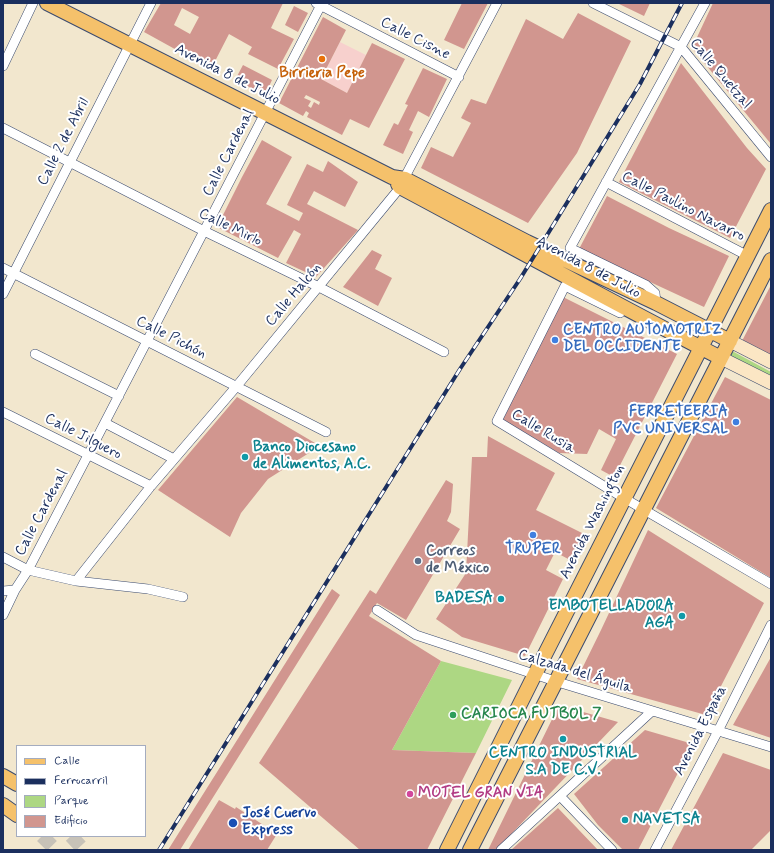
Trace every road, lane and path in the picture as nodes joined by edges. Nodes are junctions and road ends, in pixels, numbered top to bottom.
1 (33, 3) edge
2 (48, 3) edge
3 (152, 3) edge
4 (497, 3) edge
5 (593, 3) edge
6 (705, 3) edge
7 (320, 4) edge
8 (130, 45) junction
9 (681, 47) junction
10 (3, 66) edge
11 (459, 77) junction
12 (265, 113) junction
13 (3, 128) edge
14 (771, 157) edge
15 (69, 163) junction
16 (399, 181) junction
17 (606, 182) junction
18 (771, 210) edge
19 (204, 231) junction
20 (748, 256) junction
21 (770, 265) edge
22 (3, 268) edge
23 (13, 274) junction
24 (319, 287) junction
25 (3, 294) edge
26 (656, 303) junction
27 (658, 325) junction
28 (709, 331) junction
29 (730, 341) junction
30 (147, 342) junction
31 (702, 348) junction
32 (444, 352) dead end
33 (35, 354) dead end
34 (721, 358) junction
35 (771, 362) edge
36 (771, 383) edge
37 (236, 387) junction
38 (119, 396) junction
39 (3, 412) edge
40 (105, 423) junction
41 (326, 432) dead end
42 (88, 455) junction
43 (174, 459) junction
44 (151, 486) junction
45 (624, 498) junction
46 (644, 510) junction
47 (3, 557) edge
48 (28, 570) junction
49 (76, 581) junction
50 (771, 584) edge
51 (15, 590) junction
52 (3, 591) edge
53 (183, 597) dead end
54 (377, 610) dead end
55 (3, 615) edge
56 (771, 625) edge
57 (535, 674) junction
58 (556, 681) junction
59 (652, 710) junction
60 (718, 731) junction
61 (771, 747) edge
62 (3, 776) edge
63 (16, 783) edge
64 (560, 796) junction
65 (3, 805) edge
66 (16, 814) edge
67 (447, 850) edge
68 (470, 850) edge
69 (502, 850) edge
70 (612, 850) edge
71 (655, 850) edge

1 - 10 street
2 - 8 main road, Avenida 8 de Julio
3 - 8 street, Calle 2 de Abril
4 - 11 street, Calle Halcón
5 - 9 street, Calle Quetzal
6 - 9 street
7 - 11 street, Calle Cisne
7 - 12 street, Calle Cardenal
8 - 12 main road, Avenida 8 de Julio
8 - 15 street, Calle 2 de Abril
9 - 14 street, Calle Quetzal
9 - 17 street
11 - 16 street, Calle Halcón
12 - 16 main road, Avenida 8 de Julio
12 - 19 street, Calle Cardenal
13 - 15 street, Calle Mirlo
15 - 19 street, Calle Mirlo
15 - 23 street, Calle 2 de Abril
16 - 24 street, Calle Halcón
16 - 26 main road, Avenida 8 de Julio
16 - 27 main road, Avenida 8 de Julio
17 - 20 street, Calle Paulino Navarro
17 - 26 street
18 - 20 main road, Avenida Washington
19 - 24 street, Calle Mirlo
19 - 30 street, Calle Cardenal
20 - 28 main road, Avenida Washington
21 - 29 main road
22 - 23 street, Calle Pichón
23 - 25 street, Calle 2 de Abril
23 - 30 street, Calle Pichón
24 - 32 street, Calle Mirlo
24 - 37 street, Calle Halcón
26 - 28 main road, Avenida 8 de Julio
27 - 31 main road, Avenida 8 de Julio
27 - 45 street, Calle Rusia
28 - 29 main road, Avenida 8 de Julio
28 - 31 main road, Avenida Washington
29 - 34 main road
29 - 35 street, Avenida 8 de Julio
30 - 37 street, Calle Pichón
30 - 38 street, Calle Cardenal
31 - 34 main road, Avenida 8 de Julio
31 - 45 main road, Avenida Washington
33 - 38 street
34 - 36 street, Avenida 8 de Julio
34 - 46 main road
37 - 41 street, Calle Pichón
37 - 43 street, Calle Halcón
38 - 40 street, Calle Cardenal
39 - 42 street, Calle Jilguero
40 - 42 street, Calle Cardenal
40 - 43 street
42 - 44 street, Calle Jilguero
42 - 48 street, Calle Cardenal
43 - 44 street, Calle Halcón
44 - 49 street, Calle Halcón
45 - 46 street, Calle Rusia
45 - 57 main road, Avenida Washington
46 - 50 street, Calle Rusia
46 - 58 main road
47 - 48 street
48 - 49 street
48 - 51 street, Calle Cardenal
49 - 53 street
51 - 52 street
51 - 55 street, Calle Cardenal
54 - 57 street, Calzada del Águila
56 - 60 street, Avenida España
57 - 58 street, Calzada del Águila
57 - 67 main road, Avenida Washington
58 - 59 street, Calzada del Águila
58 - 68 main road
59 - 60 street, Calzada del Águila
59 - 64 street
60 - 61 street, Calzada del Águila
60 - 71 street, Avenida España
62 - 63 main road
64 - 69 street
64 - 70 street
65 - 66 main road

